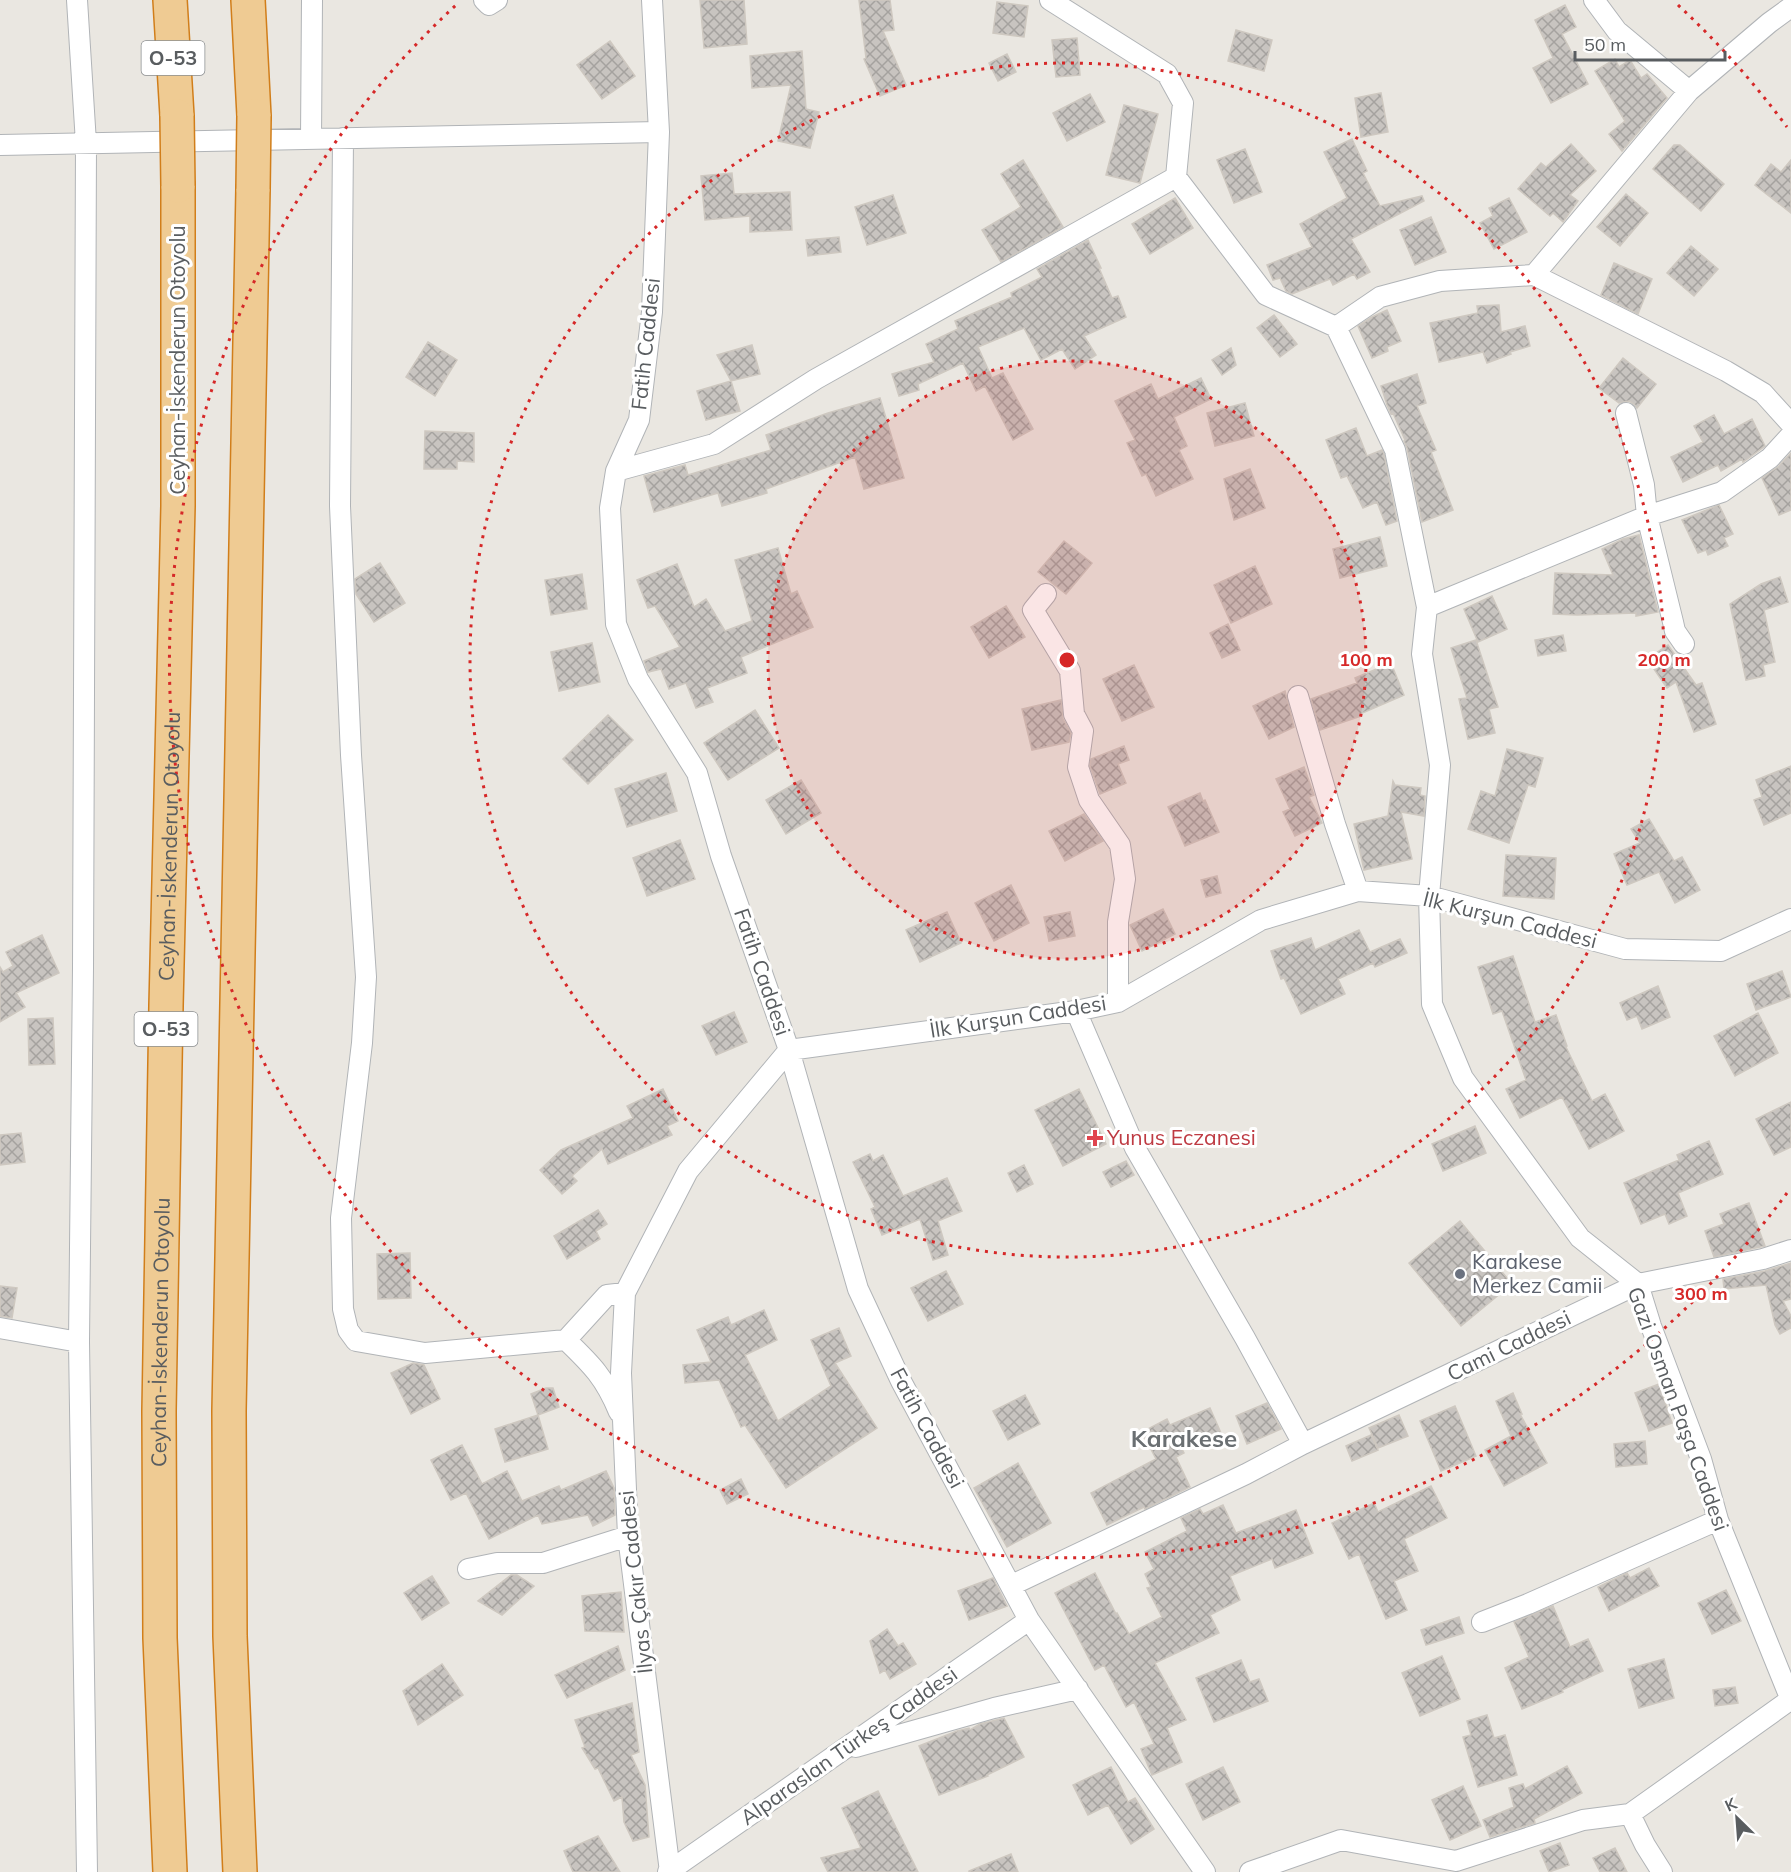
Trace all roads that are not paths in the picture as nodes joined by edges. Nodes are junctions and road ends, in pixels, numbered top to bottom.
1 (77, 0) edge
2 (170, 0) edge
3 (248, 0) edge
4 (312, 0) edge
5 (484, 0) edge
6 (497, 0) edge
7 (652, 0) edge
8 (1050, 0) edge
9 (1594, 0) edge
10 (1791, 7) edge
11 (1689, 91) junction
12 (659, 132) junction
13 (343, 138) junction
14 (311, 139) junction
15 (86, 143) junction
16 (0, 146) edge
17 (1176, 177) junction
18 (1534, 275) junction
19 (1336, 327) junction
20 (1626, 413) dead end
21 (1791, 424) edge
22 (1791, 435) edge
23 (616, 471) junction
24 (1647, 516) junction
25 (1046, 594) dead end
26 (1427, 607) junction
27 (1684, 644) dead end
28 (1298, 696) dead end
29 (1358, 891) junction
30 (1429, 896) junction
31 (1791, 919) edge
32 (1118, 1002) junction
33 (1076, 1011) junction
34 (789, 1050) junction
35 (1791, 1250) edge
36 (1638, 1284) junction
37 (625, 1293) junction
38 (0, 1328) edge
39 (566, 1340) junction
40 (79, 1342) junction
41 (624, 1424) junction
42 (1303, 1444) junction
43 (1718, 1520) junction
44 (628, 1536) junction
45 (468, 1569) dead end
46 (1012, 1585) junction
47 (1029, 1620) junction
48 (1482, 1622) dead end
49 (1078, 1689) junction
50 (1790, 1700) edge
51 (842, 1751) junction
52 (1630, 1814) junction
53 (87, 1872) edge
54 (170, 1872) edge
55 (240, 1872) edge
56 (669, 1872) edge
57 (1205, 1872) edge
58 (1250, 1872) edge
59 (1662, 1872) edge

1 - 15 street
2 - 54 highway, Ceyhan-İskenderun Otoyolu / O-53, bridge
3 - 55 highway, bridge
4 - 14 street
5 - 6 street
7 - 12 street, Fatih Caddesi
8 - 17 street
9 - 11 street
10 - 11 street
11 - 18 street
12 - 13 street
12 - 23 street, Fatih Caddesi
13 - 14 street
13 - 39 street
14 - 15 street
15 - 16 street
15 - 40 street
17 - 19 street
17 - 23 street
18 - 19 street
18 - 21 street
19 - 26 street, Gazi Osman Paşa Caddesi
20 - 24 street
22 - 24 street
23 - 34 street, Fatih Caddesi
24 - 26 street
24 - 27 street
25 - 32 street
26 - 30 street, Gazi Osman Paşa Caddesi
28 - 29 street
29 - 30 street, İlk Kurşun Caddesi
29 - 32 street, İlk Kurşun Caddesi
30 - 31 street, İlk Kurşun Caddesi
30 - 36 street, Gazi Osman Paşa Caddesi
32 - 33 street, İlk Kurşun Caddesi
33 - 34 street, İlk Kurşun Caddesi
33 - 42 street
34 - 37 street
34 - 46 street, Fatih Caddesi
35 - 36 street, Cami Caddesi
36 - 42 street, Cami Caddesi
36 - 43 street, Gazi Osman Paşa Caddesi
37 - 39 street
37 - 41 street, İlyas Çakır Caddesi
38 - 40 street
39 - 41 street
40 - 53 street
41 - 44 street, İlyas Çakır Caddesi
42 - 46 street, Cami Caddesi
43 - 48 street
43 - 50 street, Gazi Osman Paşa Caddesi
44 - 45 street
44 - 56 street, İlyas Çakır Caddesi
46 - 47 street, Fatih Caddesi
47 - 49 street, Fatih Caddesi
47 - 51 street, Alparaslan Türkeş Caddesi
49 - 51 street
49 - 57 street, Fatih Caddesi
50 - 52 street
51 - 56 street, Alparaslan Türkeş Caddesi
52 - 58 street
52 - 59 street

